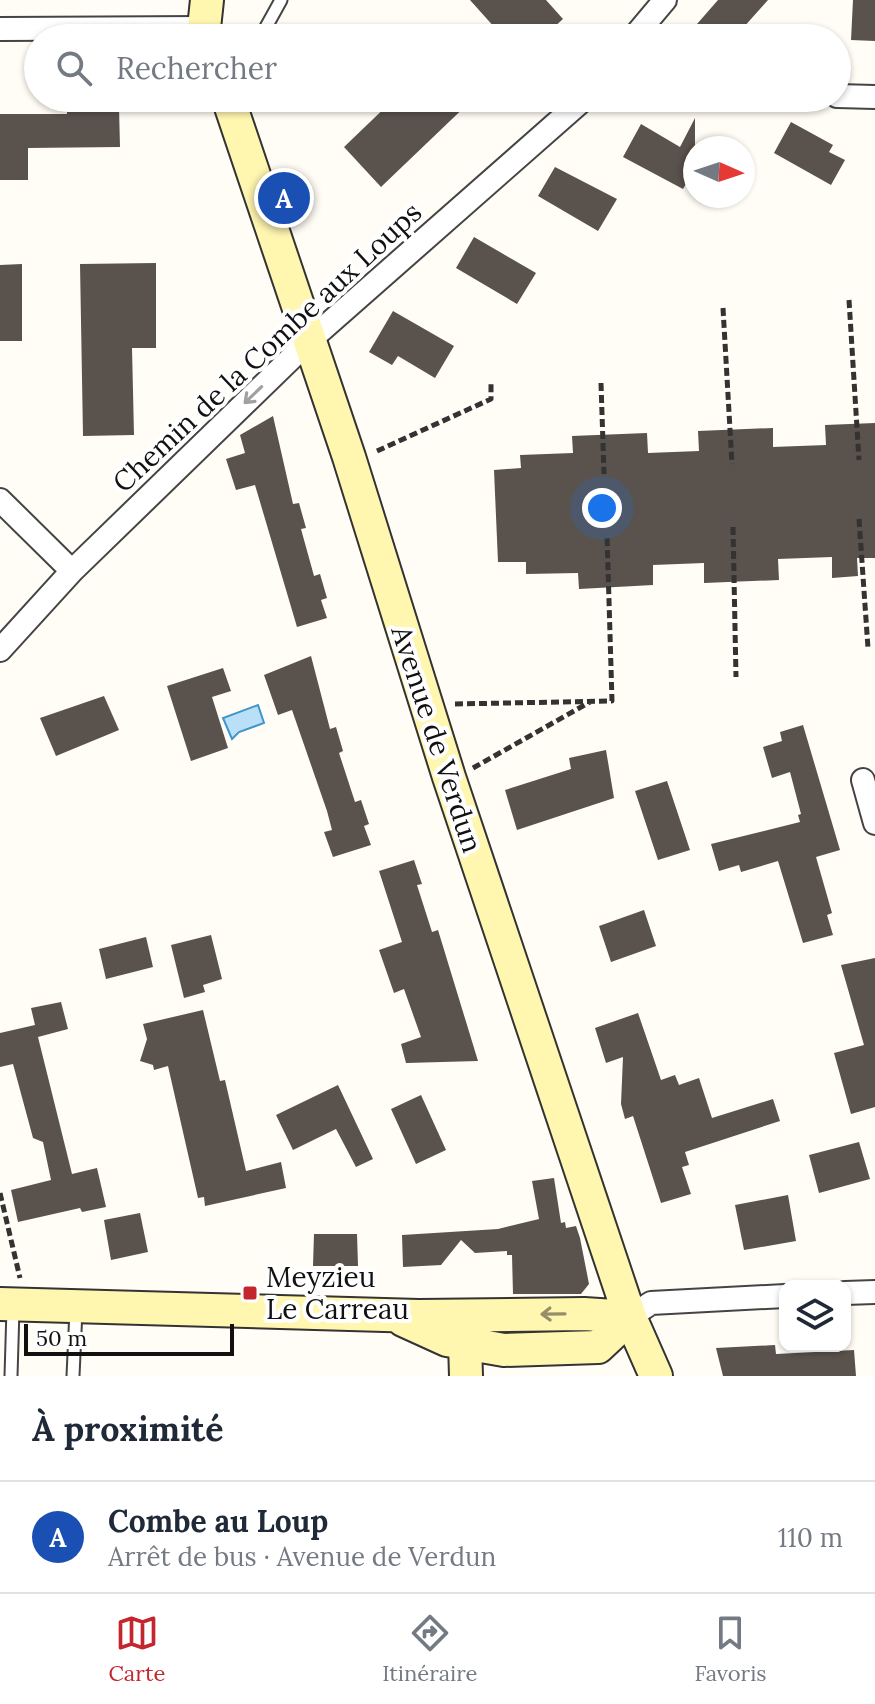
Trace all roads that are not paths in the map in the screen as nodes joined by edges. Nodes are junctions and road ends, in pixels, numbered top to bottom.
1 (281, 0) edge
2 (665, 0) edge
3 (206, 22) edge
4 (147, 24) edge
5 (268, 24) edge
6 (645, 24) edge
7 (24, 28) edge
8 (0, 29) edge
9 (851, 96) edge
10 (875, 97) edge
11 (233, 112) edge
12 (569, 112) edge
13 (309, 341) junction
14 (0, 500) edge
15 (72, 571) junction
16 (0, 650) edge
17 (863, 780) dead end
18 (875, 823) edge
19 (875, 1292) edge
20 (851, 1293) edge
21 (779, 1296) edge
22 (14, 1304) edge
23 (77, 1305) junction
24 (630, 1317) junction
25 (458, 1329) junction
26 (11, 1376) edge
27 (73, 1376) edge
28 (466, 1376) edge
29 (656, 1376) edge

1 - 5 lane
2 - 6 street
3 - 4 street
7 - 8 street
9 - 10 street
11 - 13 main road, Avenue de Verdun
12 - 13 street, Chemin de la Combe aux Loups
13 -> 15 street, Chemin de la Combe aux Loups
13 - 24 main road, Avenue de Verdun
14 - 15 street
15 - 16 street, Chemin de la Combe aux Loups
17 - 18 street
19 - 20 street
21 - 24 street
22 - 23 main road
22 - 26 lane
23 - 25 main road
23 - 27 lane
24 - 25 main road
24 - 29 main road, Avenue de Verdun
25 - 28 main road

